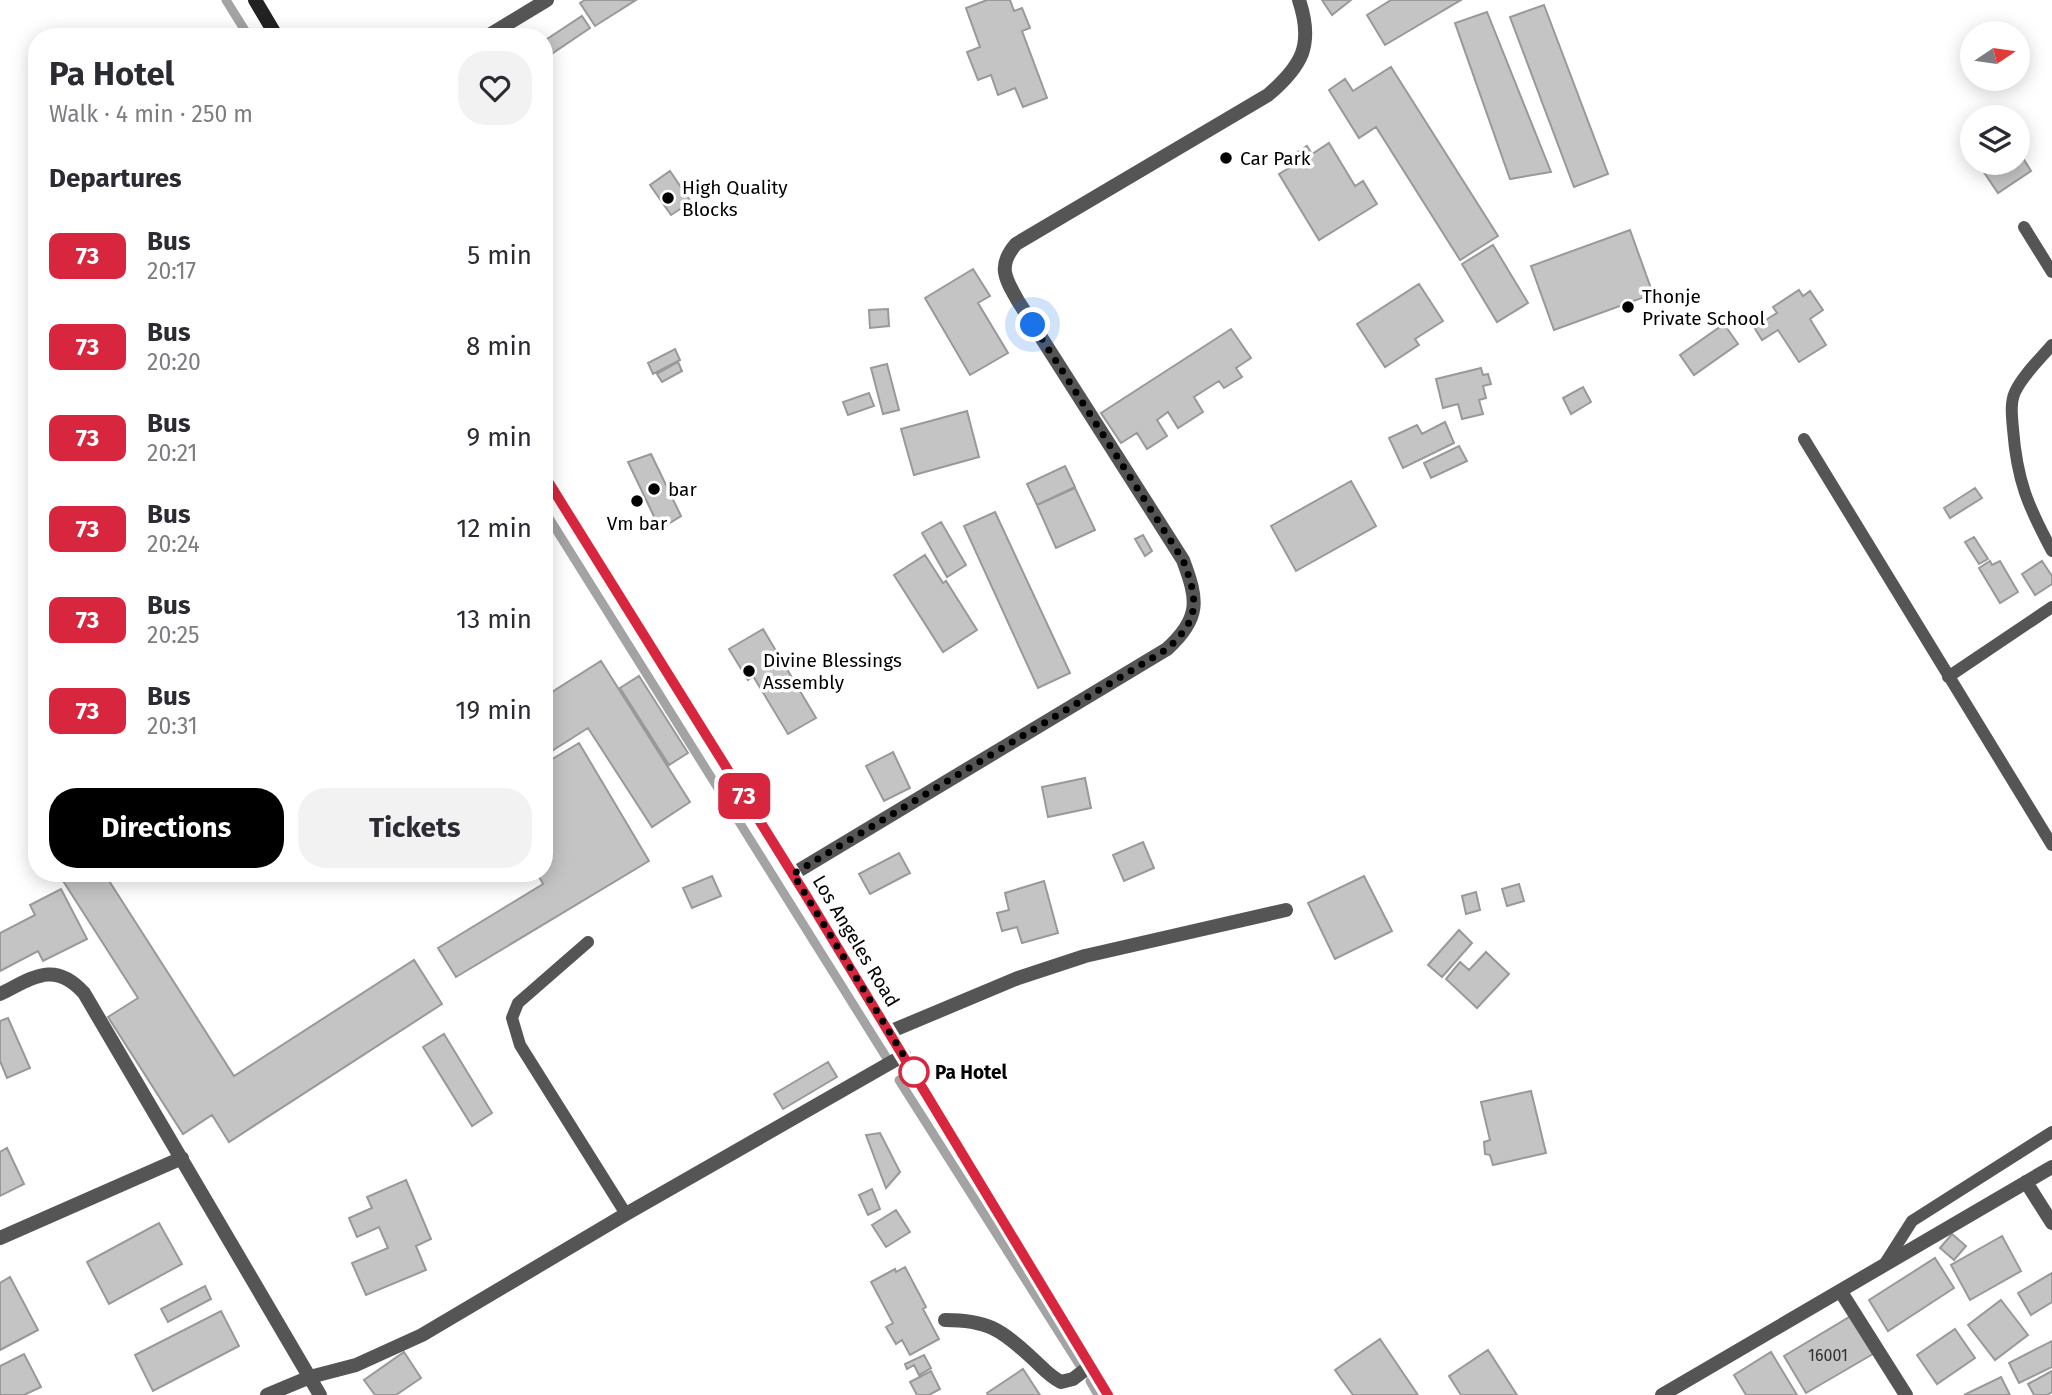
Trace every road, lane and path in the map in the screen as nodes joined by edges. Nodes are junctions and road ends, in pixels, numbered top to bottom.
1 (255, 0) edge
2 (547, 0) edge
3 (1299, 0) edge
4 (272, 28) edge
5 (501, 28) edge
6 (2024, 227) dead end
7 (2052, 272) edge
8 (2052, 345) edge
9 (1804, 439) dead end
10 (553, 489) edge
11 (2052, 551) edge
12 (2052, 607) edge
13 (1948, 677) junction
14 (2052, 845) edge
15 (793, 874) junction
16 (1286, 910) dead end
17 (588, 942) dead end
18 (0, 993) edge
19 (889, 1032) junction
20 (904, 1055) junction
21 (2052, 1132) edge
22 (182, 1158) junction
23 (2052, 1167) edge
24 (2026, 1182) junction
25 (626, 1214) junction
26 (2052, 1223) edge
27 (0, 1238) edge
28 (1882, 1268) junction
29 (1841, 1292) junction
30 (945, 1320) dead end
31 (1090, 1366) junction
32 (310, 1377) junction
33 (267, 1395) edge
34 (320, 1395) edge
35 (1108, 1395) edge
36 (1662, 1395) edge
37 (1906, 1395) edge

1 - 4 main road
2 - 5 street
3 - 15 street
6 - 7 lane
8 - 11 lane
9 - 13 lane
10 - 15 main road, Los Angeles Road
12 - 13 lane
13 - 14 lane
15 - 19 main road, Los Angeles Road
16 - 19 street
17 - 25 lane
18 - 22 street
19 - 20 main road, Los Angeles Road
20 - 25 street
20 - 31 main road, Los Angeles Road
21 - 28 lane
22 - 27 street
22 - 32 street
23 - 24 street
24 - 26 street
24 - 28 street
25 - 32 street
28 - 29 street
29 - 36 street
29 - 37 street
30 - 31 street
31 - 35 main road, Los Angeles Road
32 - 33 street
32 - 34 street

